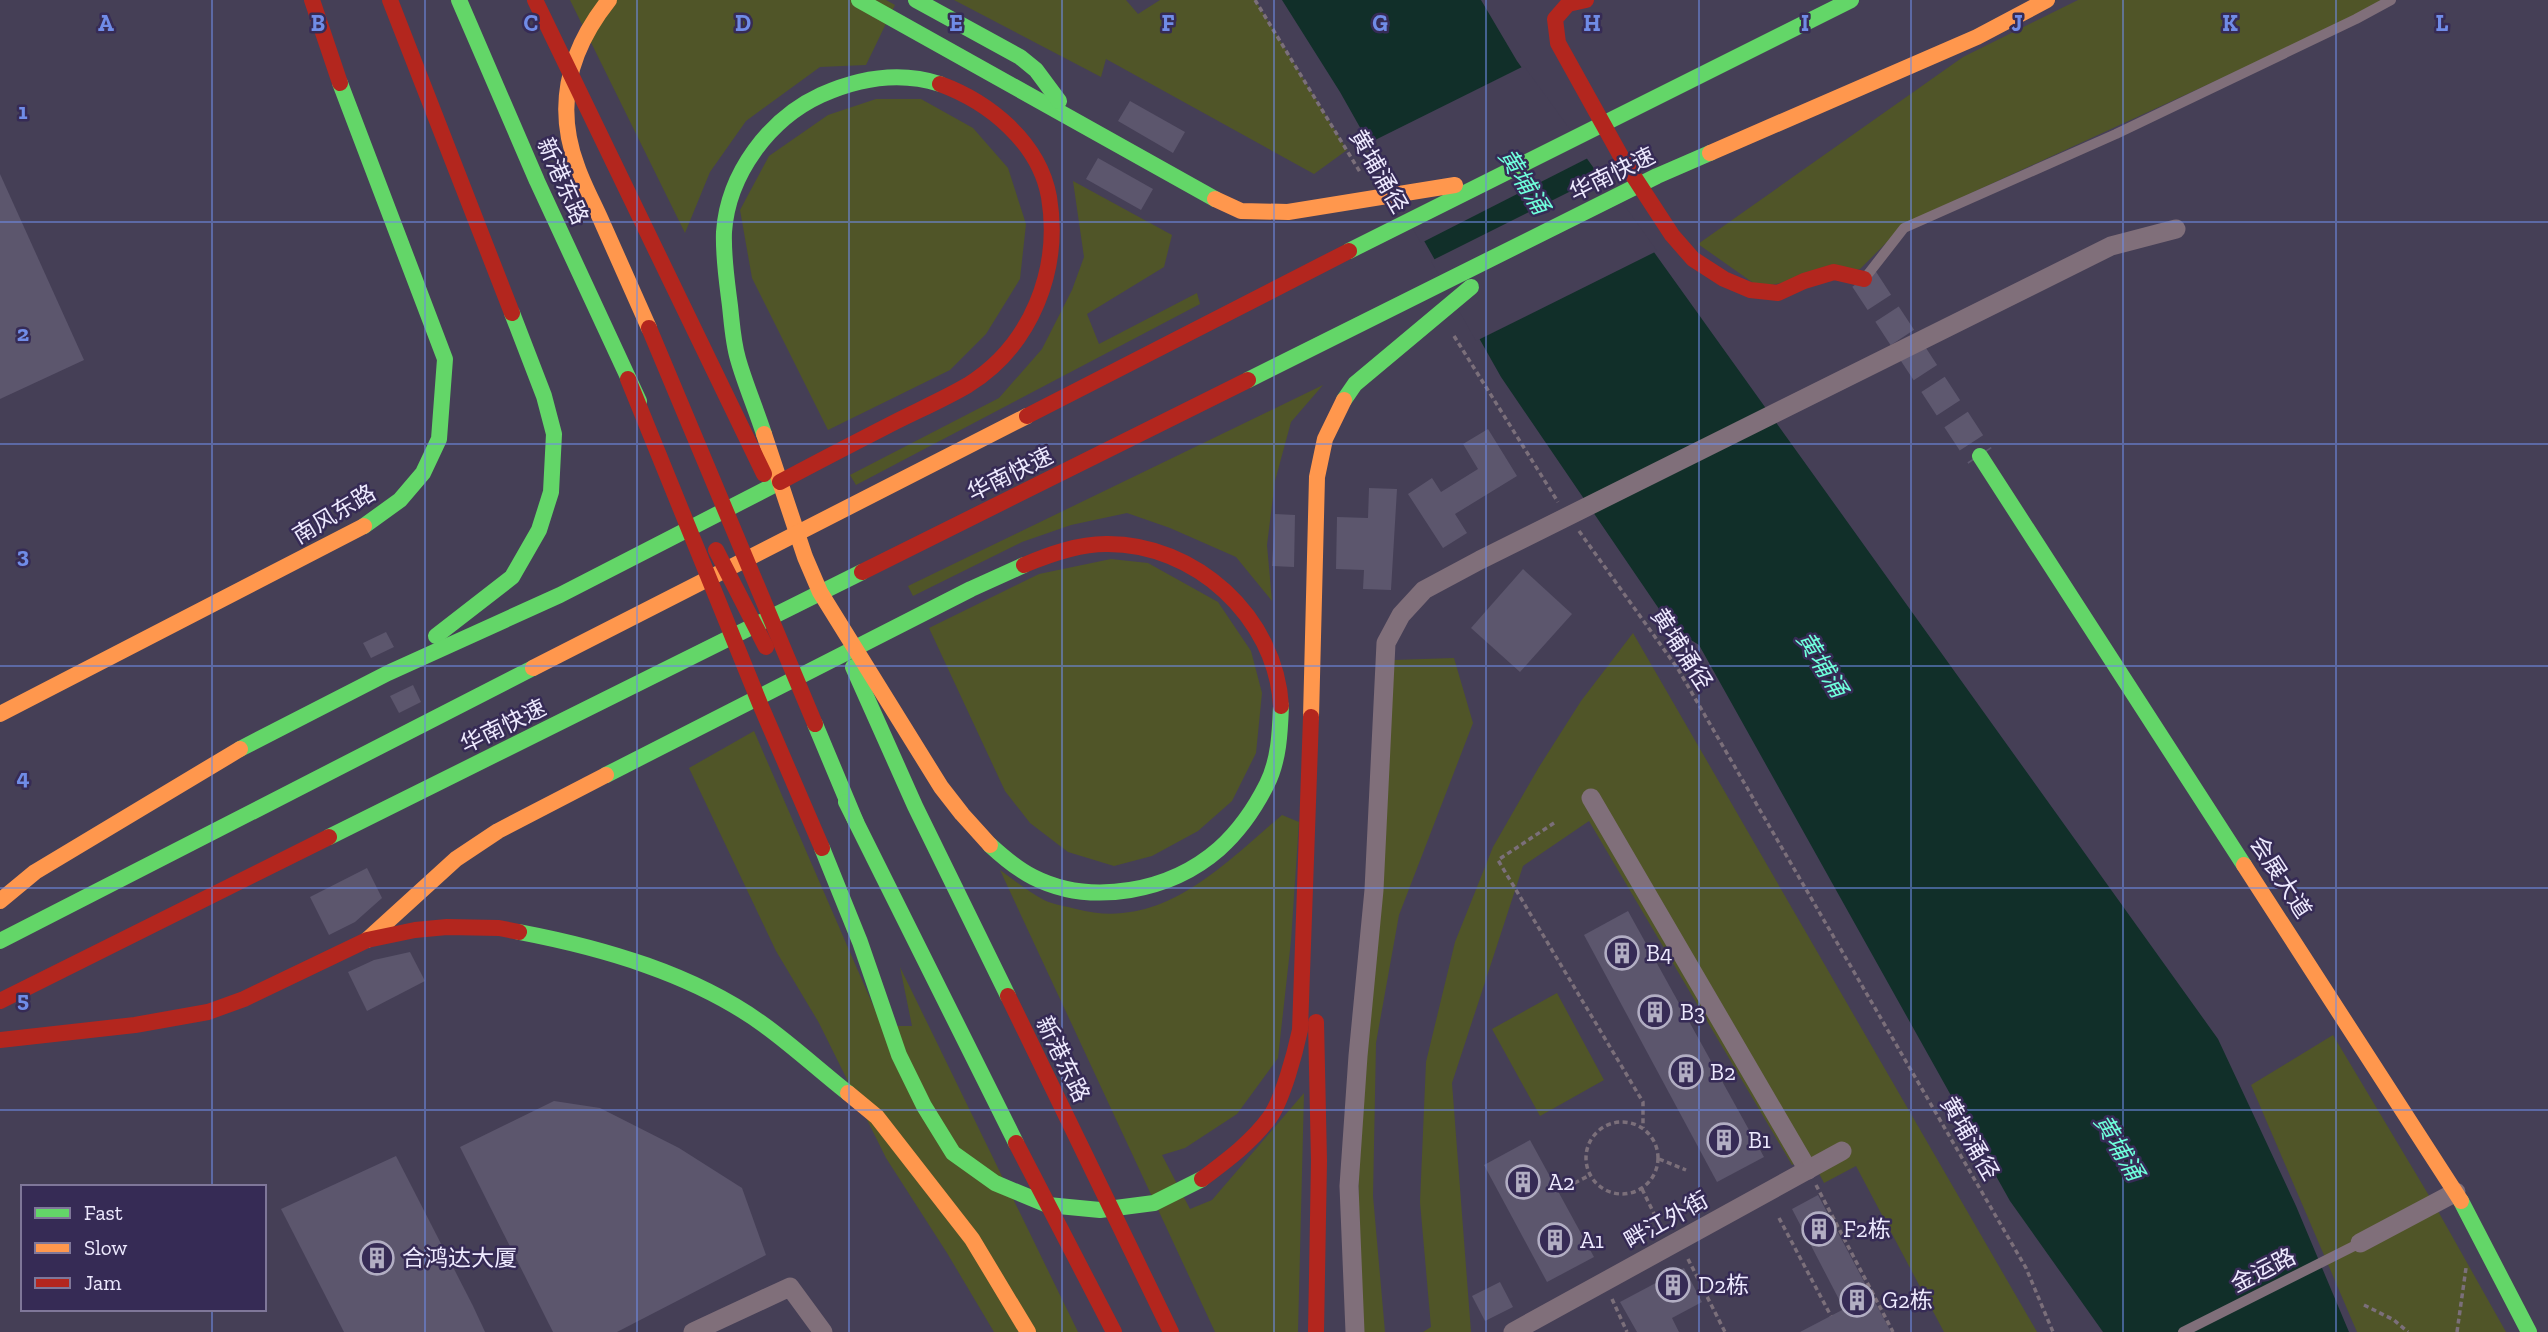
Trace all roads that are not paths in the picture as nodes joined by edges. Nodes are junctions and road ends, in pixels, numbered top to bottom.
1 (312, 0) edge
2 (390, 0) edge
3 (459, 0) edge
4 (535, 0) edge
5 (609, 0) edge
6 (859, 0) edge
7 (916, 0) edge
8 (1586, 0) edge
9 (1851, 0) edge
10 (2047, 0) edge
11 (2391, 0) edge
12 (1069, 117) junction
13 (1493, 178) junction
14 (2176, 229) dead end
15 (1527, 241) junction
16 (1864, 279) joint
17 (628, 379) junction
18 (1980, 456) tunnel mouth
19 (814, 580) junction
20 (388, 673) junction
21 (0, 714) edge
22 (1310, 756) junction
23 (1591, 798) dead end
24 (856, 822) junction
25 (0, 901) edge
26 (368, 940) junction
27 (0, 941) edge
28 (0, 1001) edge
29 (0, 1040) edge
30 (1842, 1151) dead end
31 (1808, 1170) junction
32 (2456, 1192) junction
33 (2360, 1243) joint
34 (693, 1332) edge
35 (822, 1332) edge
36 (1028, 1332) edge
37 (1114, 1332) edge
38 (1171, 1332) edge
39 (1316, 1332) edge
40 (1355, 1332) edge
41 (1513, 1332) edge
42 (2183, 1332) edge
43 (2529, 1332) edge

1 - 21 main road, 南风东路
2 - 20 main road
3 - 17 main road, 新港东路
4 - 19 main road
5 - 24 main road
6 - 12 main road
7 - 12 main road
8 - 16 main road
9 - 13 main road, 华南快速
10 - 15 main road, 华南快速
11 - 16 lane
12 - 13 main road
13 - 27 main road, 华南快速
14 - 40 street
15 - 22 main road
15 - 28 main road, 华南快速
17 - 22 main road
17 - 24 main road
18 - 32 main road, 会展大道
19 - 20 main road
19 - 26 main road
19 - 38 main road, 新港东路
20 - 25 main road
22 - 39 main road
23 - 31 street
24 - 37 main road
26 - 29 main road
26 - 36 main road
30 - 31 street, 畔江外街
31 - 41 street, 畔江外街
32 - 33 street
32 - 43 main road, 会展大道
33 - 42 lane, 金运路
34 - 35 street

